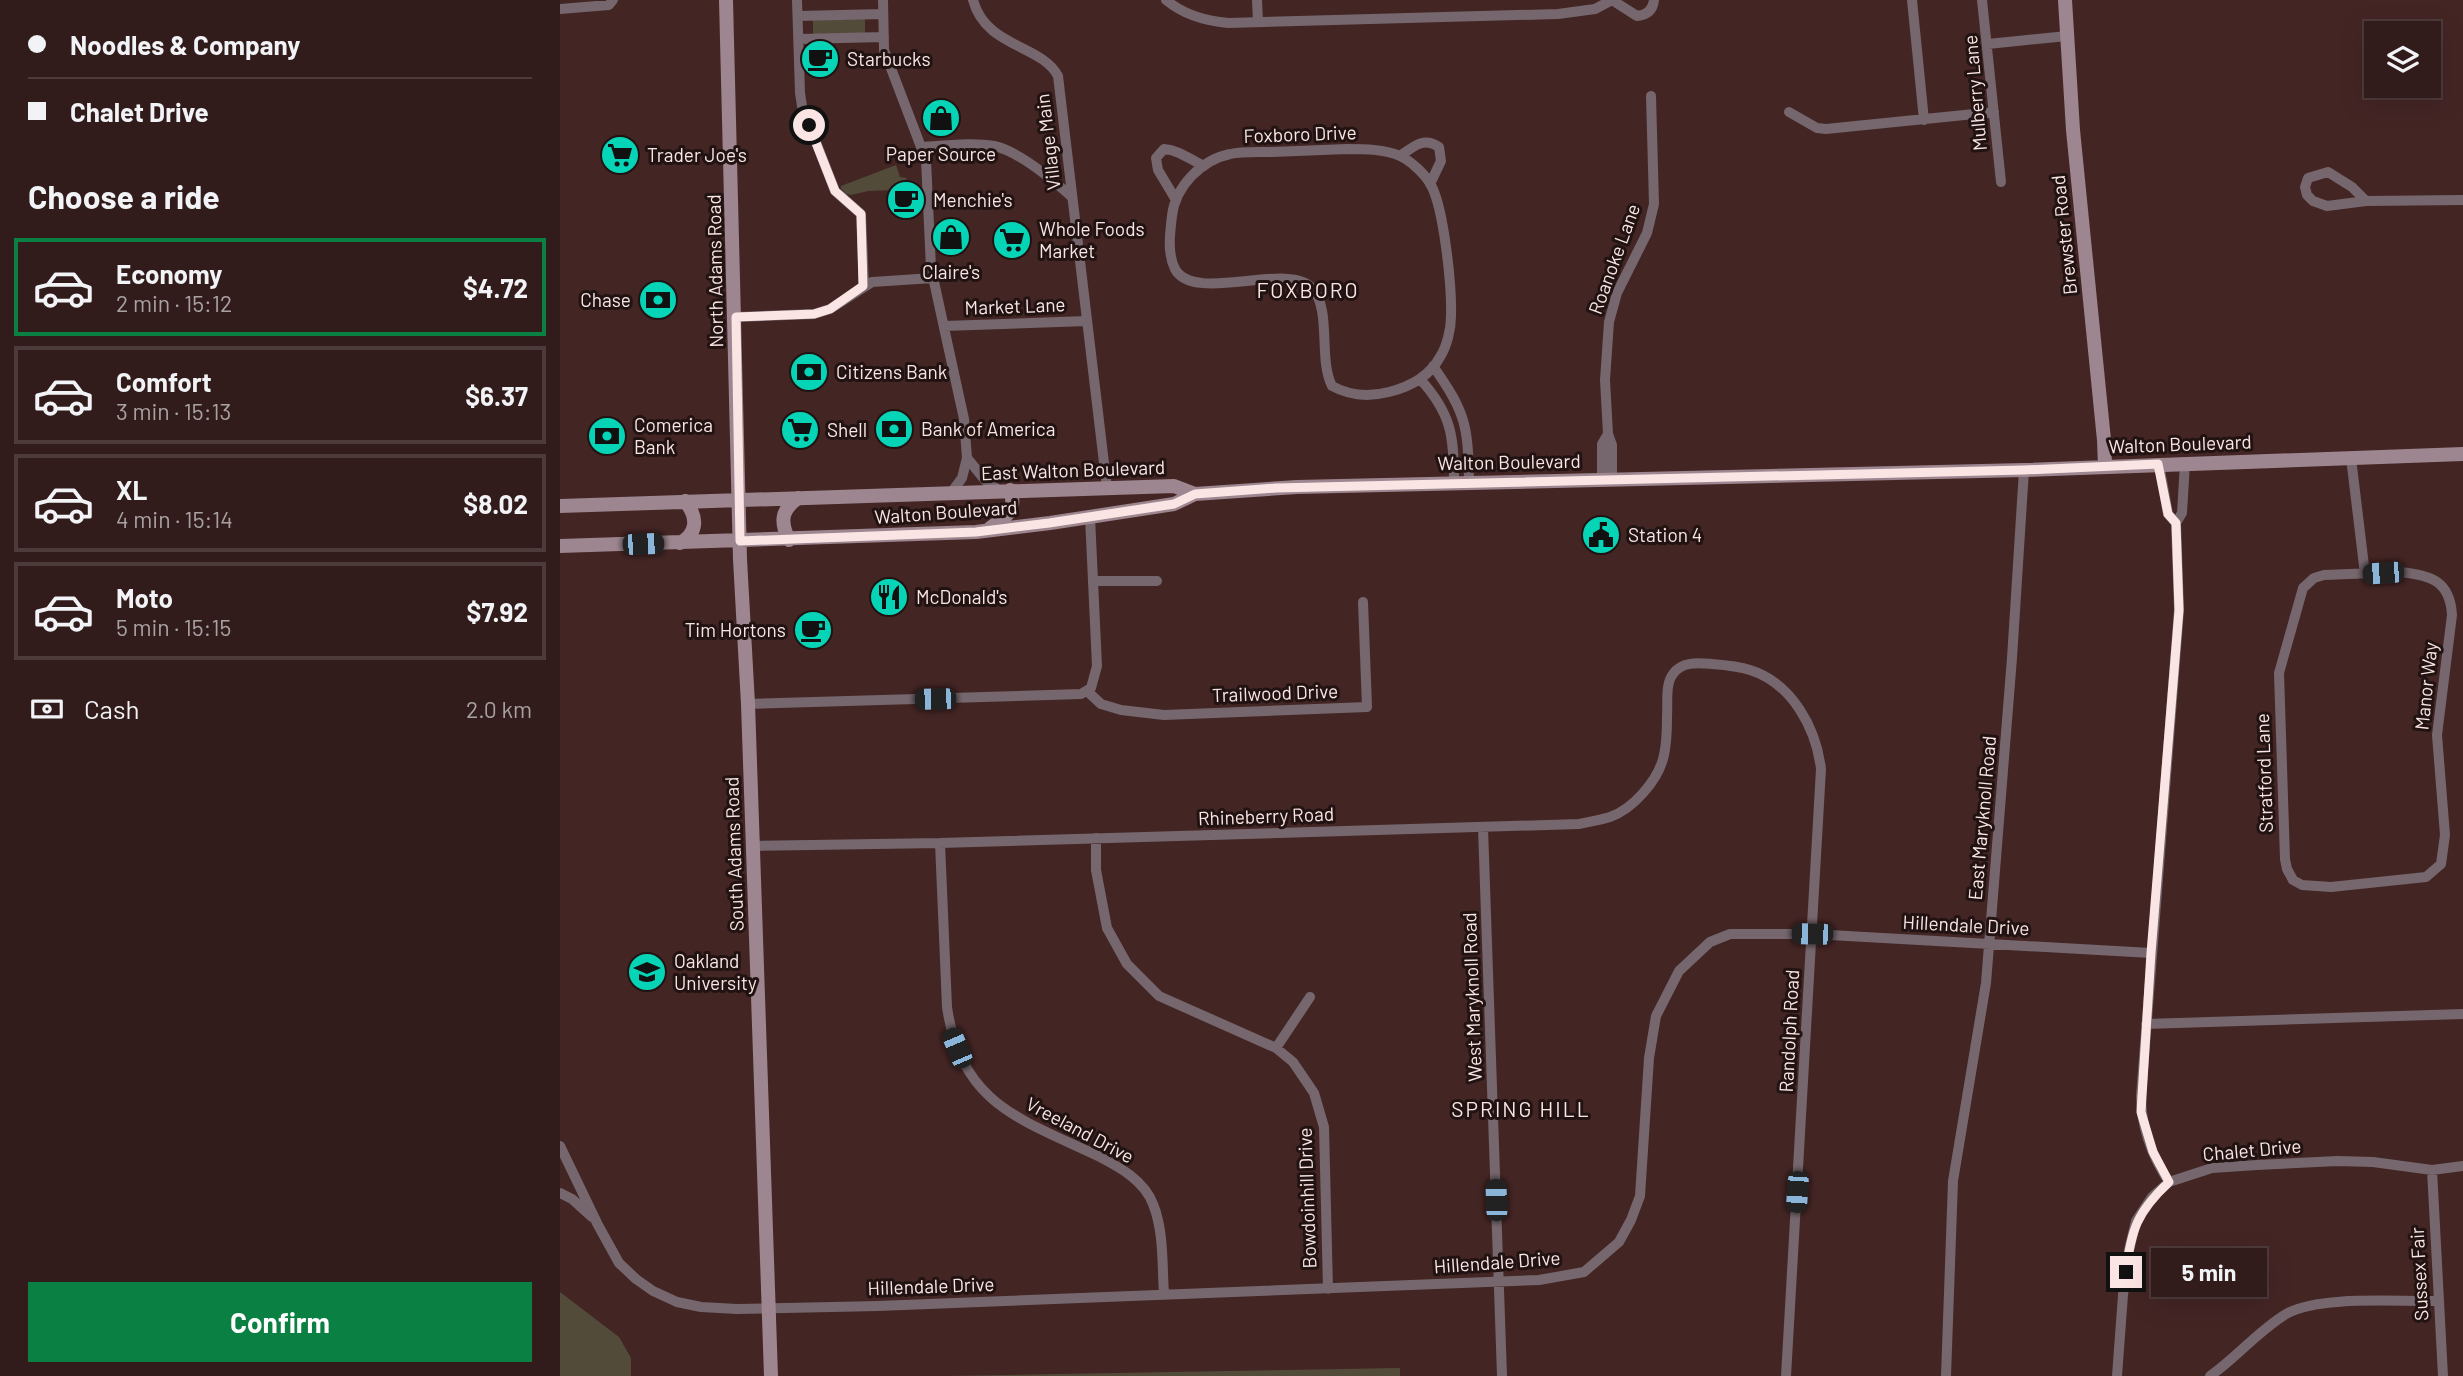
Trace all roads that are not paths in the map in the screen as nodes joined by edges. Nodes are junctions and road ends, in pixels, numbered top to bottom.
1 (726, 0) edge
2 (797, 0) edge
3 (883, 0) edge
4 (973, 0) edge
5 (1167, 0) edge
6 (1257, 0) edge
7 (1612, 0) edge
8 (1654, 0) edge
9 (1912, 0) edge
10 (1982, 0) edge
11 (2065, 0) edge
12 (611, 3) edge
13 (560, 9) edge
14 (883, 14) junction
15 (798, 16) junction
16 (1258, 22) junction
17 (2067, 36) junction
18 (884, 37) junction
19 (799, 39) junction
20 (1988, 44) junction
21 (1651, 96) dead end
22 (1789, 112) dead end
23 (1994, 112) junction
24 (1924, 120) junction
25 (921, 147) junction
26 (1400, 156) junction
27 (1204, 166) junction
28 (2001, 182) dead end
29 (1430, 184) junction
30 (1072, 197) junction
31 (1175, 200) junction
32 (2463, 200) edge
33 (2366, 201) junction
34 (933, 278) junction
35 (863, 286) junction
36 (736, 317) junction
37 (1087, 321) junction
38 (944, 326) junction
39 (1433, 366) junction
40 (1420, 379) junction
41 (2463, 454) edge
42 (967, 458) junction
43 (2351, 458) junction
44 (2185, 463) junction
45 (2158, 464) junction
46 (2105, 466) junction
47 (2024, 470) junction
48 (1607, 479) junction
49 (1469, 482) junction
50 (1454, 483) junction
51 (1124, 487) junction
52 (1107, 488) junction
53 (1005, 491) junction
54 (951, 494) junction
55 (1195, 494) junction
56 (798, 498) junction
57 (739, 499) junction
58 (685, 501) junction
59 (560, 506) edge
60 (1121, 512) junction
61 (1090, 517) junction
62 (2176, 523) junction
63 (986, 531) junction
64 (789, 540) junction
65 (740, 541) junction
66 (680, 543) junction
67 (560, 546) edge
68 (2365, 574) junction
69 (1093, 581) junction
70 (1157, 581) dead end
71 (1363, 602) dead end
72 (1674, 672) joint
73 (1087, 691) junction
74 (748, 704) junction
75 (1483, 828) junction
76 (1096, 838) junction
77 (940, 843) junction
78 (752, 846) junction
79 (2434, 870) joint
80 (1812, 934) junction
81 (1990, 944) junction
82 (2151, 953) junction
83 (1310, 996) dead end
84 (2463, 1014) edge
85 (2146, 1024) junction
86 (1276, 1048) junction
87 (560, 1146) edge
88 (2463, 1166) edge
89 (2432, 1170) junction
90 (2169, 1182) junction
91 (560, 1193) edge
92 (598, 1225) junction
93 (1499, 1281) junction
94 (1328, 1289) junction
95 (1164, 1294) junction
96 (2437, 1301) junction
97 (767, 1309) junction
98 (771, 1376) edge
99 (1502, 1376) edge
100 (1786, 1376) edge
101 (1945, 1376) edge
102 (2117, 1376) edge
103 (2210, 1376) edge
104 (2443, 1376) edge

1 - 36 main road, North Adams Road
2 - 15 street
3 - 14 street
4 - 30 street, Village Main
5 - 16 street
6 - 16 street
7 - 8 street
7 - 16 street
9 - 24 street
10 - 20 street, Mulberry Lane
11 - 17 main road, Brewster Road
12 - 13 street
14 - 15 street
14 - 18 street
15 - 19 street
17 - 20 street
17 - 46 main road, Brewster Road
18 - 19 street
18 - 25 street
19 - 35 street
20 - 23 street, Mulberry Lane
21 - 48 street, Roanoke Lane
22 - 24 street
23 - 24 street
23 - 28 street, Mulberry Lane
25 - 30 street
25 - 34 street
26 - 27 street, Foxboro Drive
26 - 29 street, Foxboro Drive
26 - 29 street
27 - 31 street, Foxboro Drive
27 - 31 street
29 - 39 street, Foxboro Drive
30 - 37 street, Village Main
31 - 40 street, Foxboro Drive
32 - 33 street
33 - 33 street
34 - 35 street
34 - 38 street
35 - 36 street
36 - 57 main road, North Adams Road
37 - 38 street, Market Lane
37 - 52 street, Village Main
38 - 42 street
39 - 40 street, Foxboro Drive
39 - 49 street
40 - 50 street
41 - 43 main road, Walton Boulevard
42 - 53 street
42 - 54 street
43 - 44 main road, Walton Boulevard
43 - 68 street
44 - 45 main road, Walton Boulevard
44 - 62 street
45 - 46 main road, Walton Boulevard
45 - 62 street
46 - 47 main road, Walton Boulevard
47 - 48 main road, Walton Boulevard
47 - 81 street, East Maryknoll Road
48 - 49 main road, Walton Boulevard
49 - 50 main road, Walton Boulevard
50 - 55 main road, Walton Boulevard
51 - 52 main road, East Walton Boulevard
51 - 55 main road, East Walton Boulevard
51 - 60 main road
52 - 53 main road, East Walton Boulevard
53 - 54 main road, East Walton Boulevard
53 - 63 main road
54 - 56 main road, Walton Boulevard
55 - 60 main road, Walton Boulevard
56 - 57 main road, Walton Boulevard
56 - 64 main road
57 - 58 main road, Walton Boulevard
57 - 65 main road, North Adams Road
58 - 59 main road, Walton Boulevard
58 - 66 main road
60 - 61 main road, Walton Boulevard
61 - 63 main road, Walton Boulevard
61 - 69 street
62 - 82 street
63 - 64 main road, Walton Boulevard
64 - 65 main road, Walton Boulevard
65 - 66 main road, Walton Boulevard
65 - 74 main road, South Adams Road
66 - 67 main road, Walton Boulevard
68 - 79 street, Manor Way
68 - 79 street, Stratford Lane
69 - 70 street
69 - 73 street
71 - 73 street, Trailwood Drive
72 - 75 street, Rhineberry Road
72 - 80 street, Randolph Road
73 - 74 street
74 - 78 main road, South Adams Road
75 - 76 street, Rhineberry Road
75 - 93 street, West Maryknoll Road
76 - 77 street, Rhineberry Road
76 - 86 street, Bowdoinhill Drive
77 - 78 street, Rhineberry Road
77 - 95 street, Vreeland Drive
78 - 97 main road, South Adams Road
80 - 81 street, Hillendale Drive
80 - 93 street, Hillendale Drive
80 - 100 street, Randolph Road
81 - 82 street, Hillendale Drive
81 - 101 street, East Maryknoll Road
82 - 85 street
83 - 86 street
84 - 85 street
85 - 90 street
86 - 94 street, Bowdoinhill Drive
87 - 92 street
88 - 89 street, Chalet Drive
89 - 90 street, Chalet Drive
89 - 96 street, Sussex Fair
90 - 102 street, Chalet Drive
91 - 92 street
92 - 97 street, Hillendale Drive
93 - 94 street, Hillendale Drive
93 - 99 street, West Maryknoll Road
94 - 95 street, Hillendale Drive
95 - 97 street, Hillendale Drive
96 - 103 street
96 - 104 street, Sussex Fair
97 - 98 main road, South Adams Road

